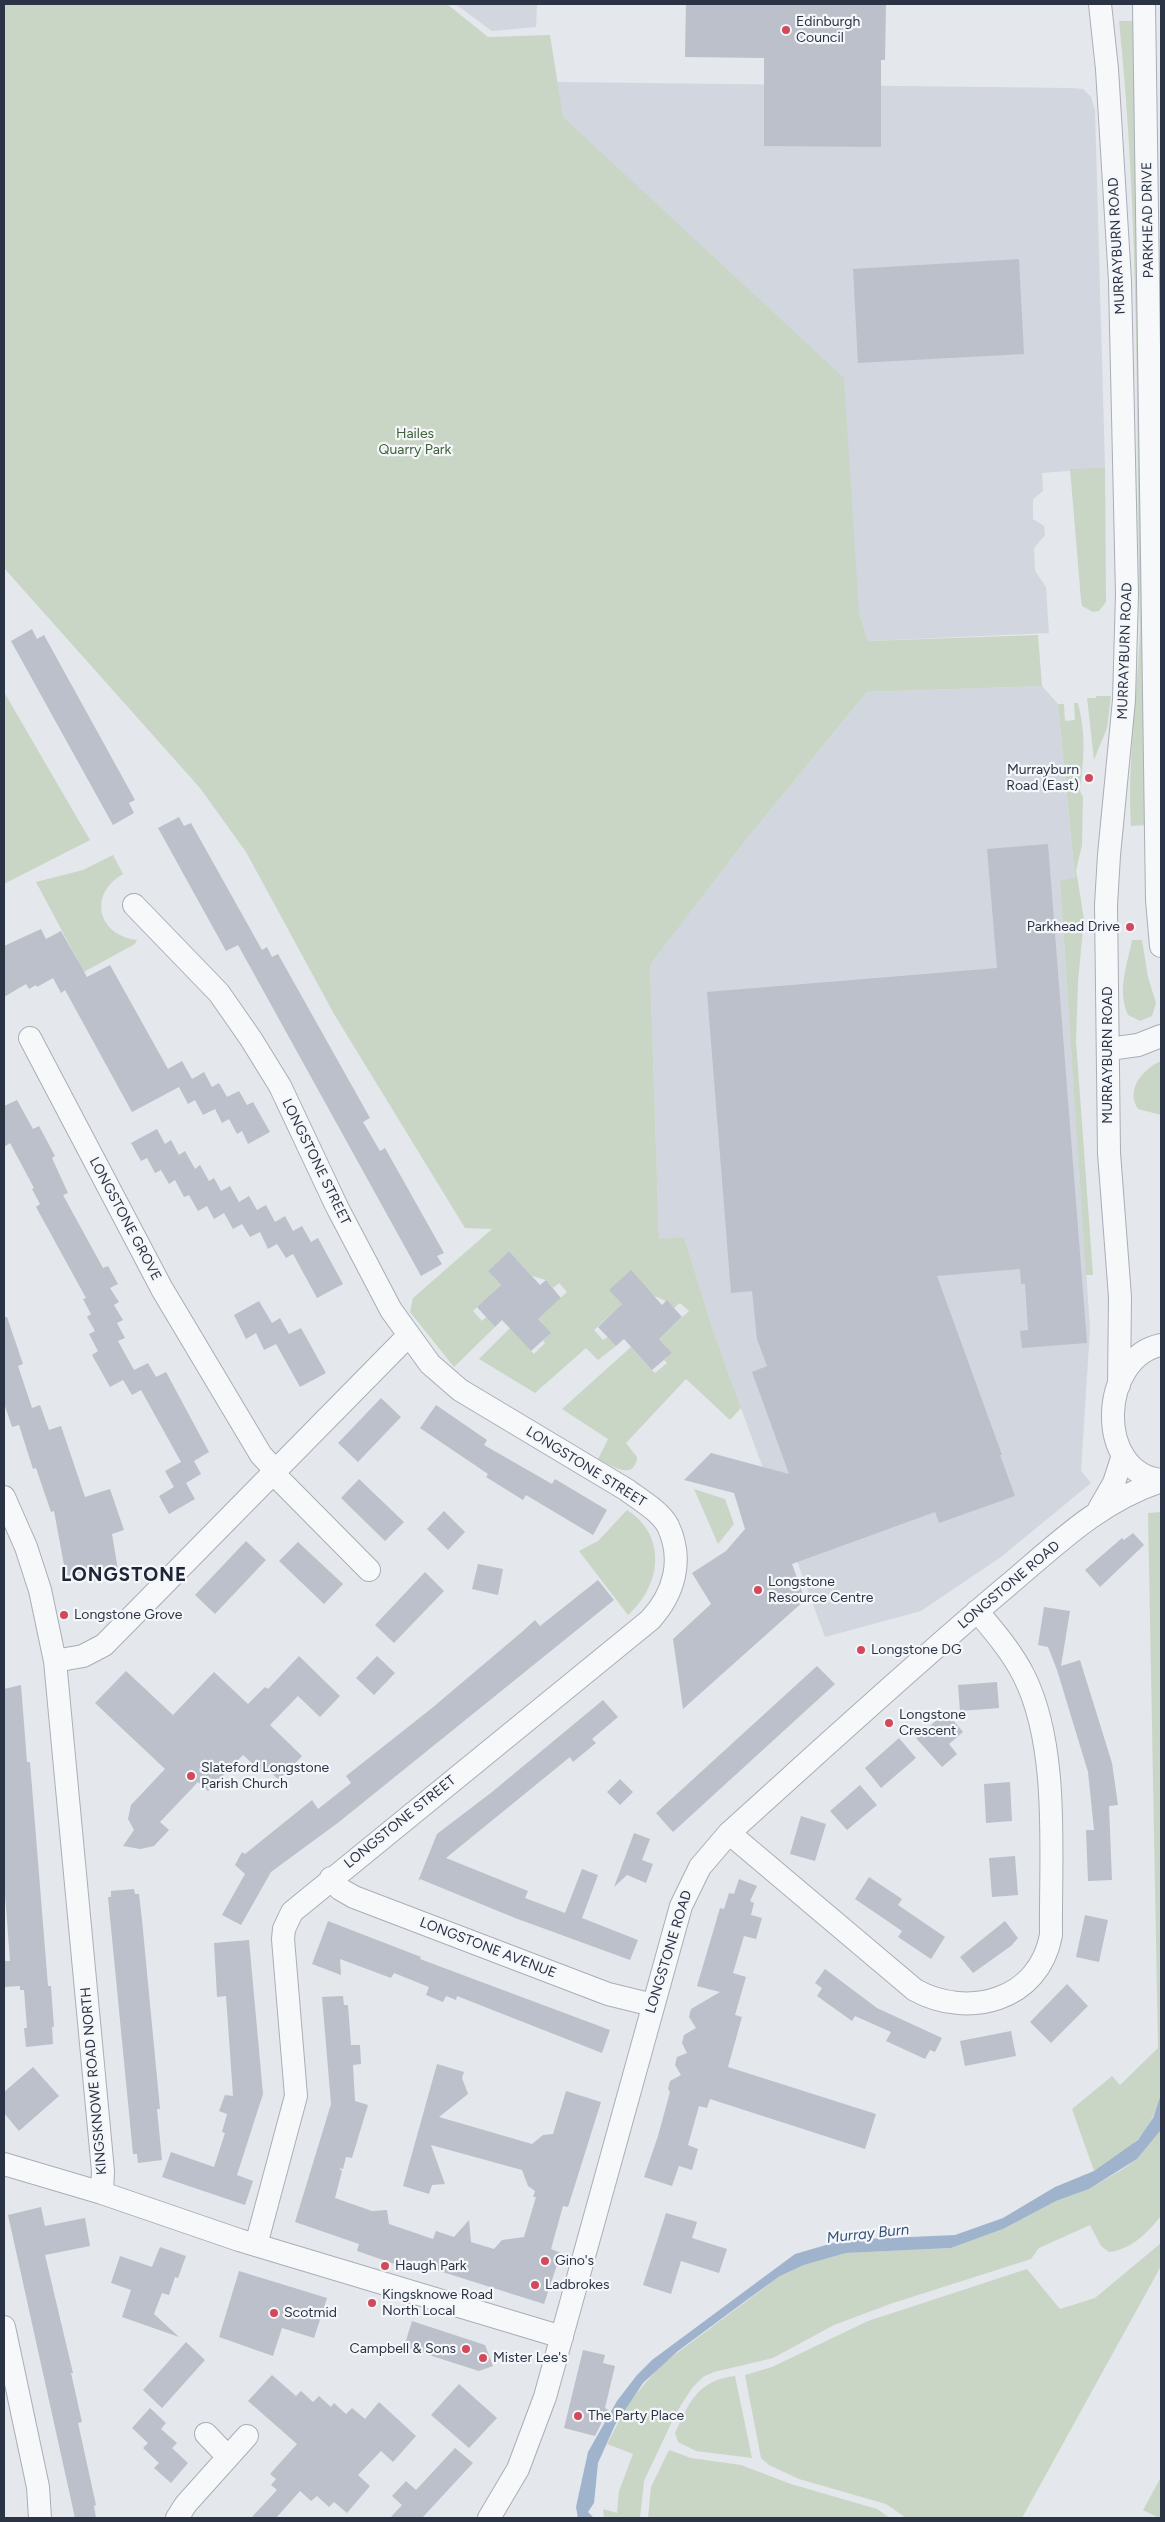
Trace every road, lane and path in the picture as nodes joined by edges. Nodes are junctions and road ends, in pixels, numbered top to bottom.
1 (1100, 4) edge
2 (1144, 4) edge
3 (134, 905) dead end
4 (1161, 946) edge
5 (1161, 1036) edge
6 (30, 1038) dead end
7 (1109, 1049) junction
8 (1120, 1297) junction
9 (408, 1336) junction
10 (1155, 1346) edge
11 (1119, 1385) junction
12 (1122, 1455) junction
13 (275, 1472) junction
14 (1161, 1481) edge
15 (4, 1497) edge
16 (1098, 1510) junction
17 (369, 1570) dead end
18 (977, 1611) junction
19 (56, 1661) junction
20 (729, 1833) junction
21 (331, 1878) junction
22 (653, 2004) junction
23 (4, 2164) edge
24 (102, 2193) junction
25 (256, 2245) junction
26 (4, 2327) edge
27 (562, 2337) junction
28 (206, 2434) dead end
29 (247, 2436) dead end
30 (228, 2457) junction
31 (40, 2518) edge
32 (177, 2518) edge
33 (490, 2518) edge

1 - 7 street, MURRAYBURN ROAD
2 - 4 street, PARKHEAD DRIVE
3 - 9 street, LONGSTONE STREET
5 - 7 street
6 - 13 street, LONGSTONE GROVE
7 - 8 street, MURRAYBURN ROAD
8 - 10 street, MURRAYBURN ROAD
8 - 11 street, MURRAYBURN ROAD
9 - 13 street
9 - 21 street, LONGSTONE STREET
10 - 11 street
11 - 12 street
12 - 14 street
12 - 16 street, LONGSTONE ROAD
13 - 17 street, LONGSTONE GROVE
13 - 19 street
14 - 16 street, LONGSTONE ROAD
15 - 19 street, KINGSKNOWE ROAD NORTH
16 - 18 street, LONGSTONE ROAD
18 - 20 street, LONGSTONE ROAD
18 - 20 street
19 - 24 street, KINGSKNOWE ROAD NORTH
20 - 22 street, LONGSTONE ROAD
21 - 22 street, LONGSTONE AVENUE
21 - 25 street, LONGSTONE STREET
22 - 27 street, LONGSTONE ROAD
23 - 24 street
24 - 25 street, KINGSKNOWE ROAD NORTH
25 - 27 street, KINGSKNOWE ROAD NORTH
26 - 31 street
27 - 33 street, LONGSTONE ROAD
28 - 30 street
29 - 30 street
30 - 32 street

